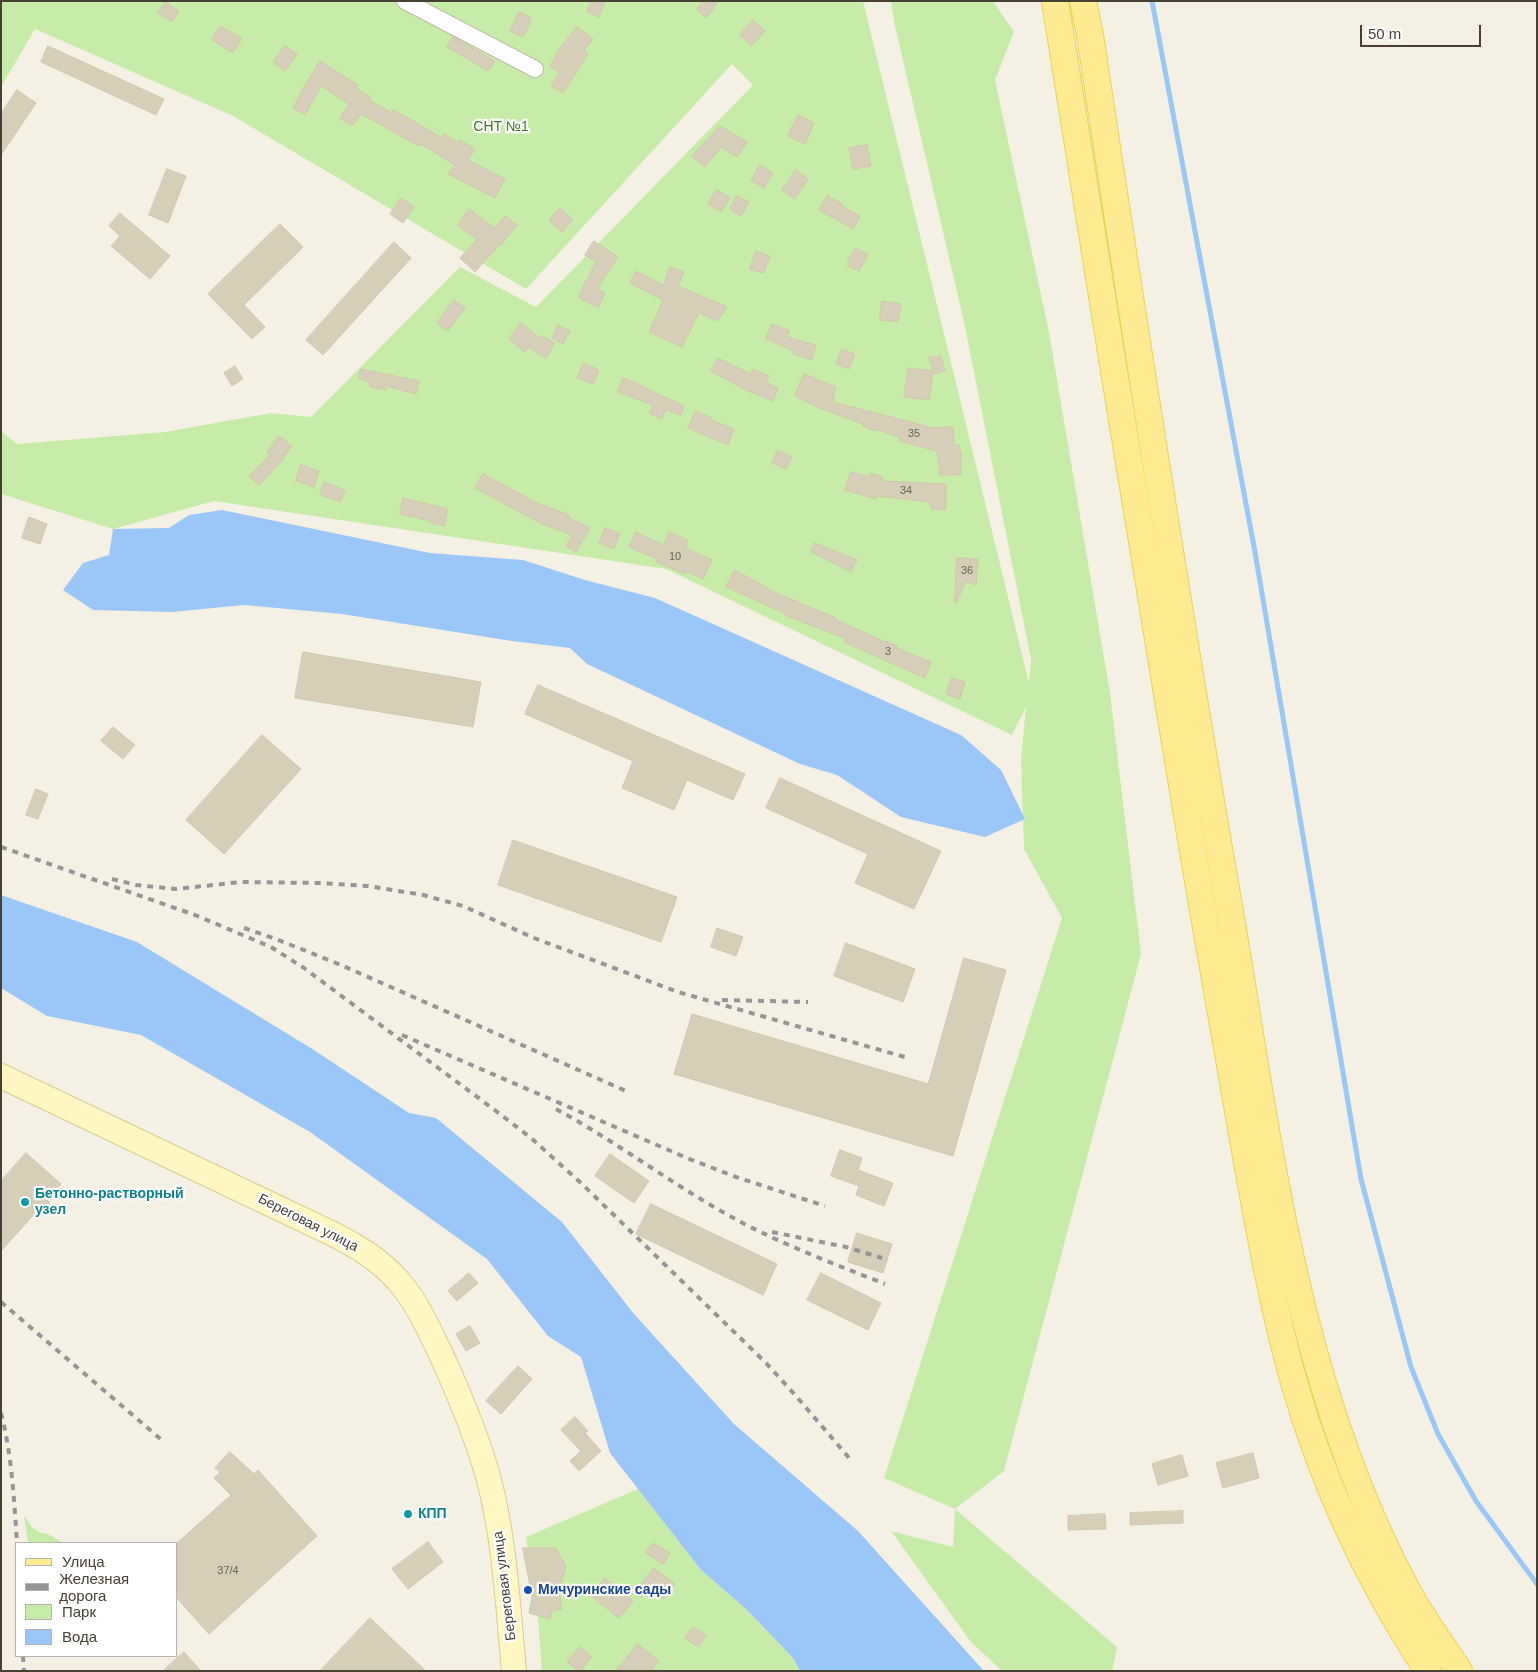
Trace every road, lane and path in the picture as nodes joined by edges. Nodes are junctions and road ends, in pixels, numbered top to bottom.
1 (405, 1) edge
2 (1055, 1) edge
3 (1083, 1) edge
4 (535, 69) dead end
5 (1, 1076) edge
6 (514, 1671) edge
7 (1428, 1671) edge
8 (1459, 1671) edge

1 - 4 street
2 - 7 main road
3 - 8 main road
5 - 6 street, Береговая улица

